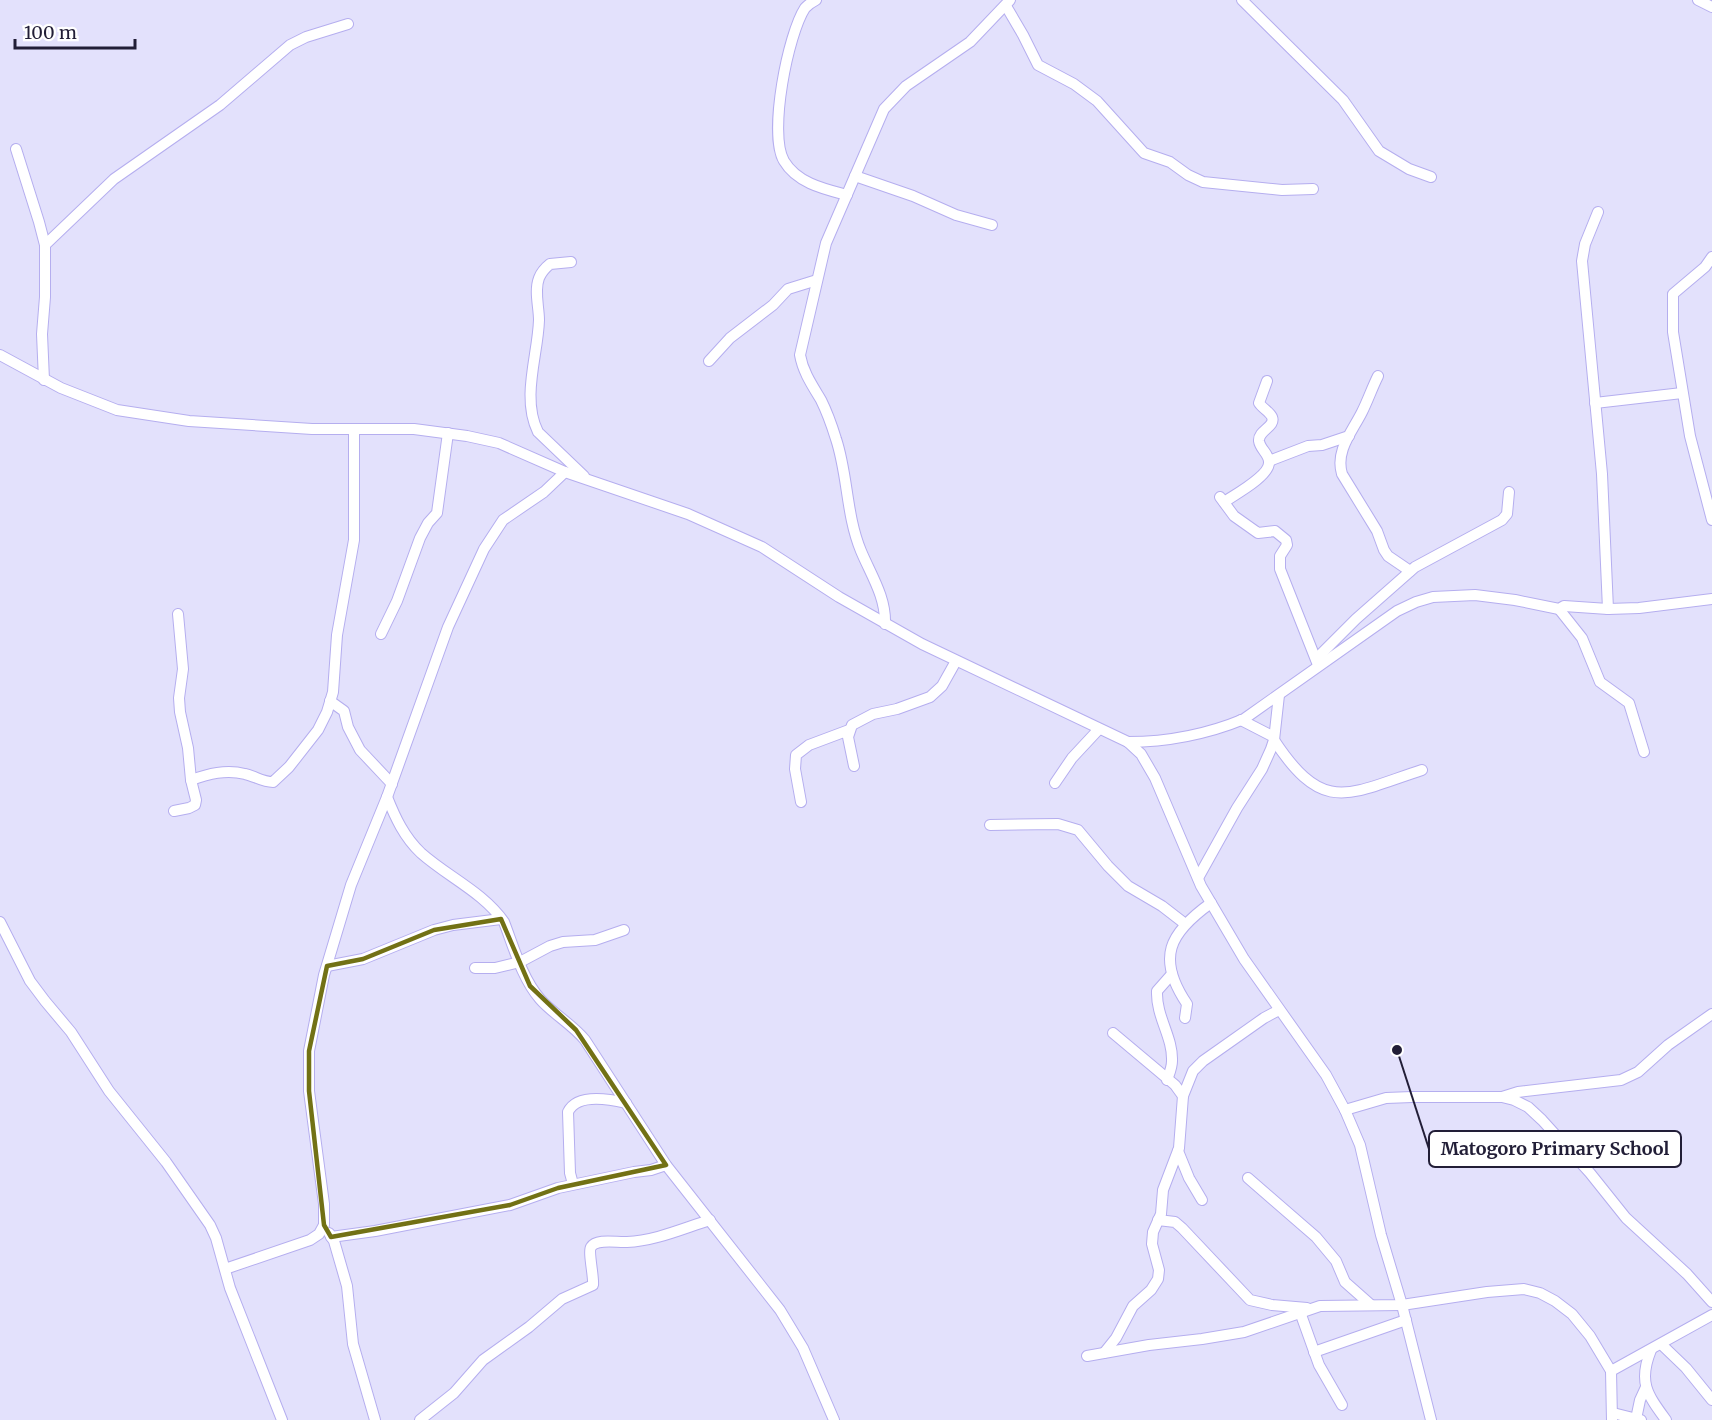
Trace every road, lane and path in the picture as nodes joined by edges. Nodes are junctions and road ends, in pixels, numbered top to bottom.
1 (816, 0) edge
2 (1242, 0) edge
3 (1698, 0) edge
4 (1008, 3) edge
5 (1712, 7) edge
6 (348, 24) dead end
7 (16, 149) dead end
8 (855, 176) junction
9 (1431, 177) dead end
10 (1313, 189) dead end
11 (847, 195) junction
12 (1599, 212) dead end
13 (992, 225) dead end
14 (45, 245) junction
15 (1712, 257) edge
16 (571, 262) dead end
17 (817, 280) junction
18 (0, 355) edge
19 (709, 361) dead end
20 (1378, 376) dead end
21 (44, 380) junction
22 (1266, 381) dead end
23 (1682, 393) junction
24 (1595, 404) junction
25 (354, 429) junction
26 (448, 433) junction
27 (1349, 436) junction
28 (1269, 461) junction
29 (565, 472) junction
30 (589, 480) junction
31 (1509, 492) dead end
32 (1712, 520) edge
33 (1410, 571) junction
34 (1712, 598) edge
35 (1559, 609) junction
36 (1608, 609) junction
37 (178, 614) dead end
38 (885, 624) junction
39 (381, 634) dead end
40 (956, 661) junction
41 (1317, 662) junction
42 (1279, 695) junction
43 (330, 701) junction
44 (1241, 720) junction
45 (1099, 729) junction
46 (849, 730) junction
47 (1274, 738) junction
48 (1128, 742) junction
49 (1644, 752) dead end
50 (854, 766) dead end
51 (1422, 770) dead end
52 (191, 780) junction
53 (1055, 783) dead end
54 (392, 784) junction
55 (387, 797) junction
56 (801, 802) dead end
57 (174, 811) dead end
58 (990, 825) dead end
59 (1198, 878) junction
60 (1211, 903) junction
61 (501, 919) junction
62 (0, 922) edge
63 (1184, 923) junction
64 (624, 930) dead end
65 (520, 962) junction
66 (327, 966) junction
67 (475, 968) dead end
68 (1172, 974) junction
69 (1280, 1010) junction
70 (1712, 1014) edge
71 (1185, 1018) dead end
72 (1113, 1033) dead end
73 (1167, 1080) junction
74 (1183, 1096) junction
75 (1502, 1097) junction
76 (626, 1103) junction
77 (1345, 1110) junction
78 (1178, 1151) junction
79 (666, 1165) junction
80 (1248, 1178) dead end
81 (573, 1184) junction
82 (1202, 1200) dead end
83 (710, 1220) junction
84 (1158, 1220) junction
85 (324, 1225) junction
86 (331, 1237) junction
87 (225, 1269) junction
88 (1712, 1302) edge
89 (1371, 1305) junction
90 (1402, 1305) junction
91 (1305, 1310) junction
92 (1712, 1316) edge
93 (1406, 1320) junction
94 (1661, 1344) junction
95 (1651, 1350) junction
96 (1314, 1352) junction
97 (1104, 1353) junction
98 (1088, 1356) dead end
99 (1611, 1371) junction
100 (1646, 1387) junction
101 (1712, 1400) edge
102 (1342, 1405) dead end
103 (1628, 1418) edge
104 (282, 1420) edge
105 (375, 1420) edge
106 (420, 1420) edge
107 (834, 1420) edge
108 (1431, 1420) edge
109 (1666, 1420) edge

1 - 11 street
2 - 9 street
3 - 5 street
4 - 8 street
4 - 10 street
6 - 14 street
7 - 14 street
8 - 11 street
8 - 13 street
11 - 17 street
12 - 24 street
14 - 21 street
15 - 23 street
16 - 30 street
17 - 19 street
17 - 38 street
18 - 21 street
20 - 27 street
21 - 25 street
22 - 28 street
23 - 24 street
23 - 32 street
24 - 36 street
25 - 26 street
25 - 43 street
26 - 29 street
26 - 39 street
27 - 28 street
27 - 33 street
28 - 41 street
29 - 30 street
29 - 54 street
30 - 38 street
31 - 33 street
33 - 41 street
34 - 36 street
35 - 36 street
35 - 41 street
35 - 49 street
37 - 52 street
38 - 40 street
40 - 45 street
40 - 46 street
41 - 42 street
42 - 44 street
42 - 47 street
43 - 52 street
43 - 54 street
44 - 47 street
44 - 48 street
45 - 48 street
45 - 53 street
46 - 50 street
46 - 56 street
47 - 51 street
47 - 59 street
48 - 59 street
52 - 57 street
54 - 55 street
55 - 61 street
55 - 66 street
58 - 63 street
59 - 60 street
60 - 63 street
60 - 69 street
61 - 65 street
61 - 66 street
62 - 87 street
63 - 68 street
64 - 65 street
65 - 67 street
65 - 76 street
66 - 85 street
68 - 71 street
68 - 73 street
69 - 74 street
69 - 77 street
70 - 75 street
72 - 73 street
73 - 74 street
74 - 78 street
75 - 77 street
75 - 88 street
76 - 79 street
76 - 81 street
77 - 90 street
78 - 82 street
78 - 84 street
79 - 81 street
79 - 83 street
80 - 89 street
81 - 86 street
83 - 106 street
83 - 107 street
84 - 91 street
84 - 97 street
85 - 86 street
85 - 87 street
86 - 105 street
87 - 104 street
89 - 90 street
89 - 91 street
90 - 93 street
90 - 99 street
91 - 96 street
91 - 97 street
92 - 94 street
93 - 96 street
93 - 108 street
94 - 95 street
94 - 101 street
95 - 99 street
95 - 100 street
96 - 102 street
97 - 98 street
99 - 103 street
100 - 103 street
100 - 109 street

